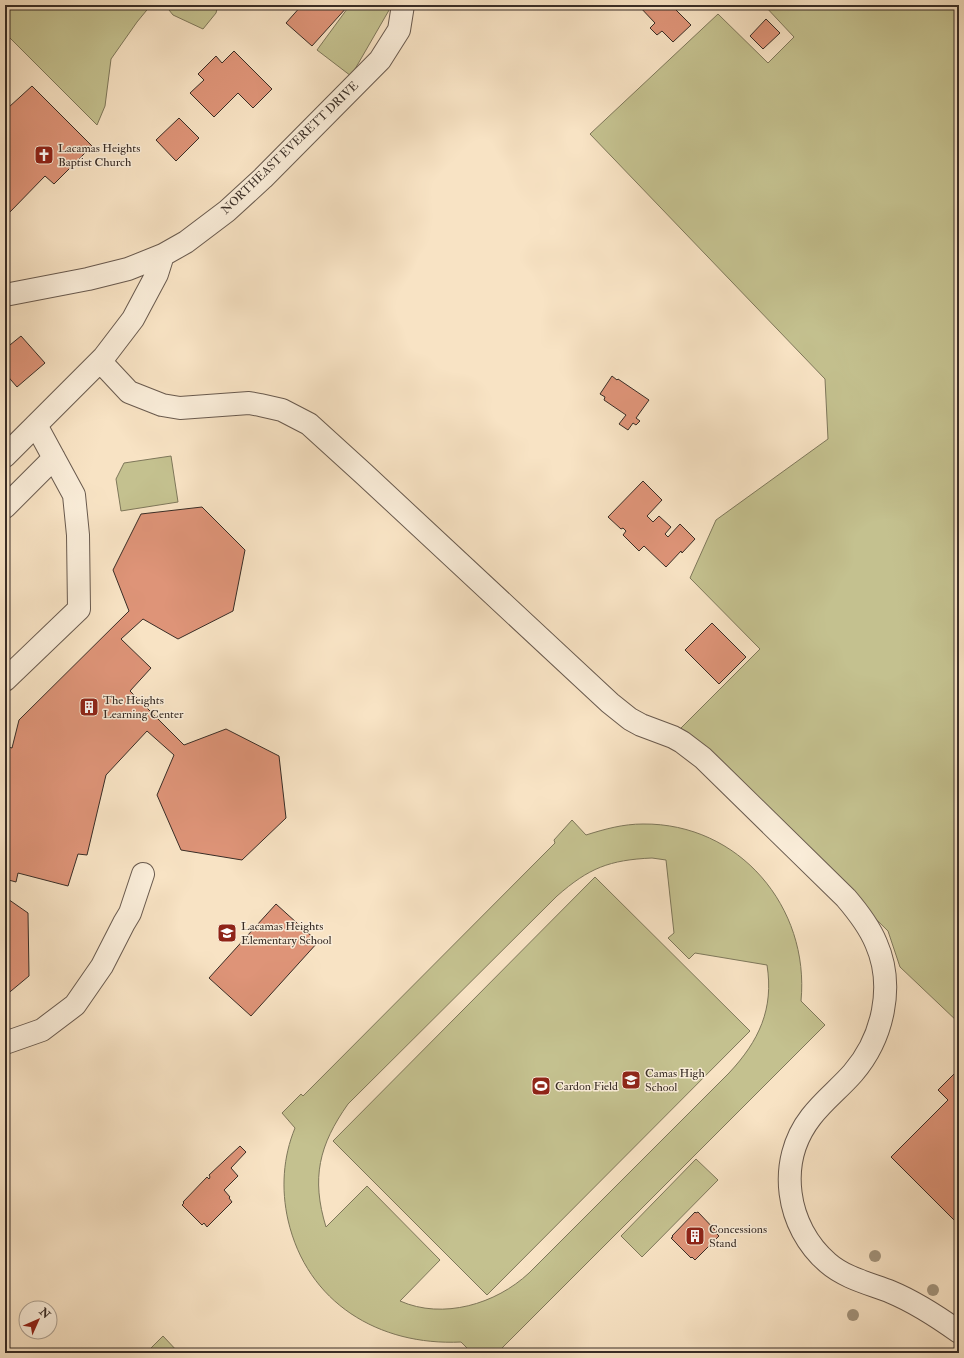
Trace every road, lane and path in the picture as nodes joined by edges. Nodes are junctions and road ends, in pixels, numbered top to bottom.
1 (402, 5) edge
2 (163, 255) junction
3 (5, 295) edge
4 (100, 361) junction
5 (36, 425) junction
6 (5, 456) edge
7 (54, 458) junction
8 (5, 507) edge
9 (5, 680) edge
10 (143, 874) dead end
11 (5, 1043) edge
12 (959, 1332) edge

1 - 2 street, NORTHEAST EVERETT DRIVE
2 - 3 street, NORTHEAST EVERETT DRIVE
2 - 4 street
4 - 5 street
4 - 12 street
5 - 6 street
5 - 7 street
7 - 8 street
7 - 9 street
10 - 11 street

